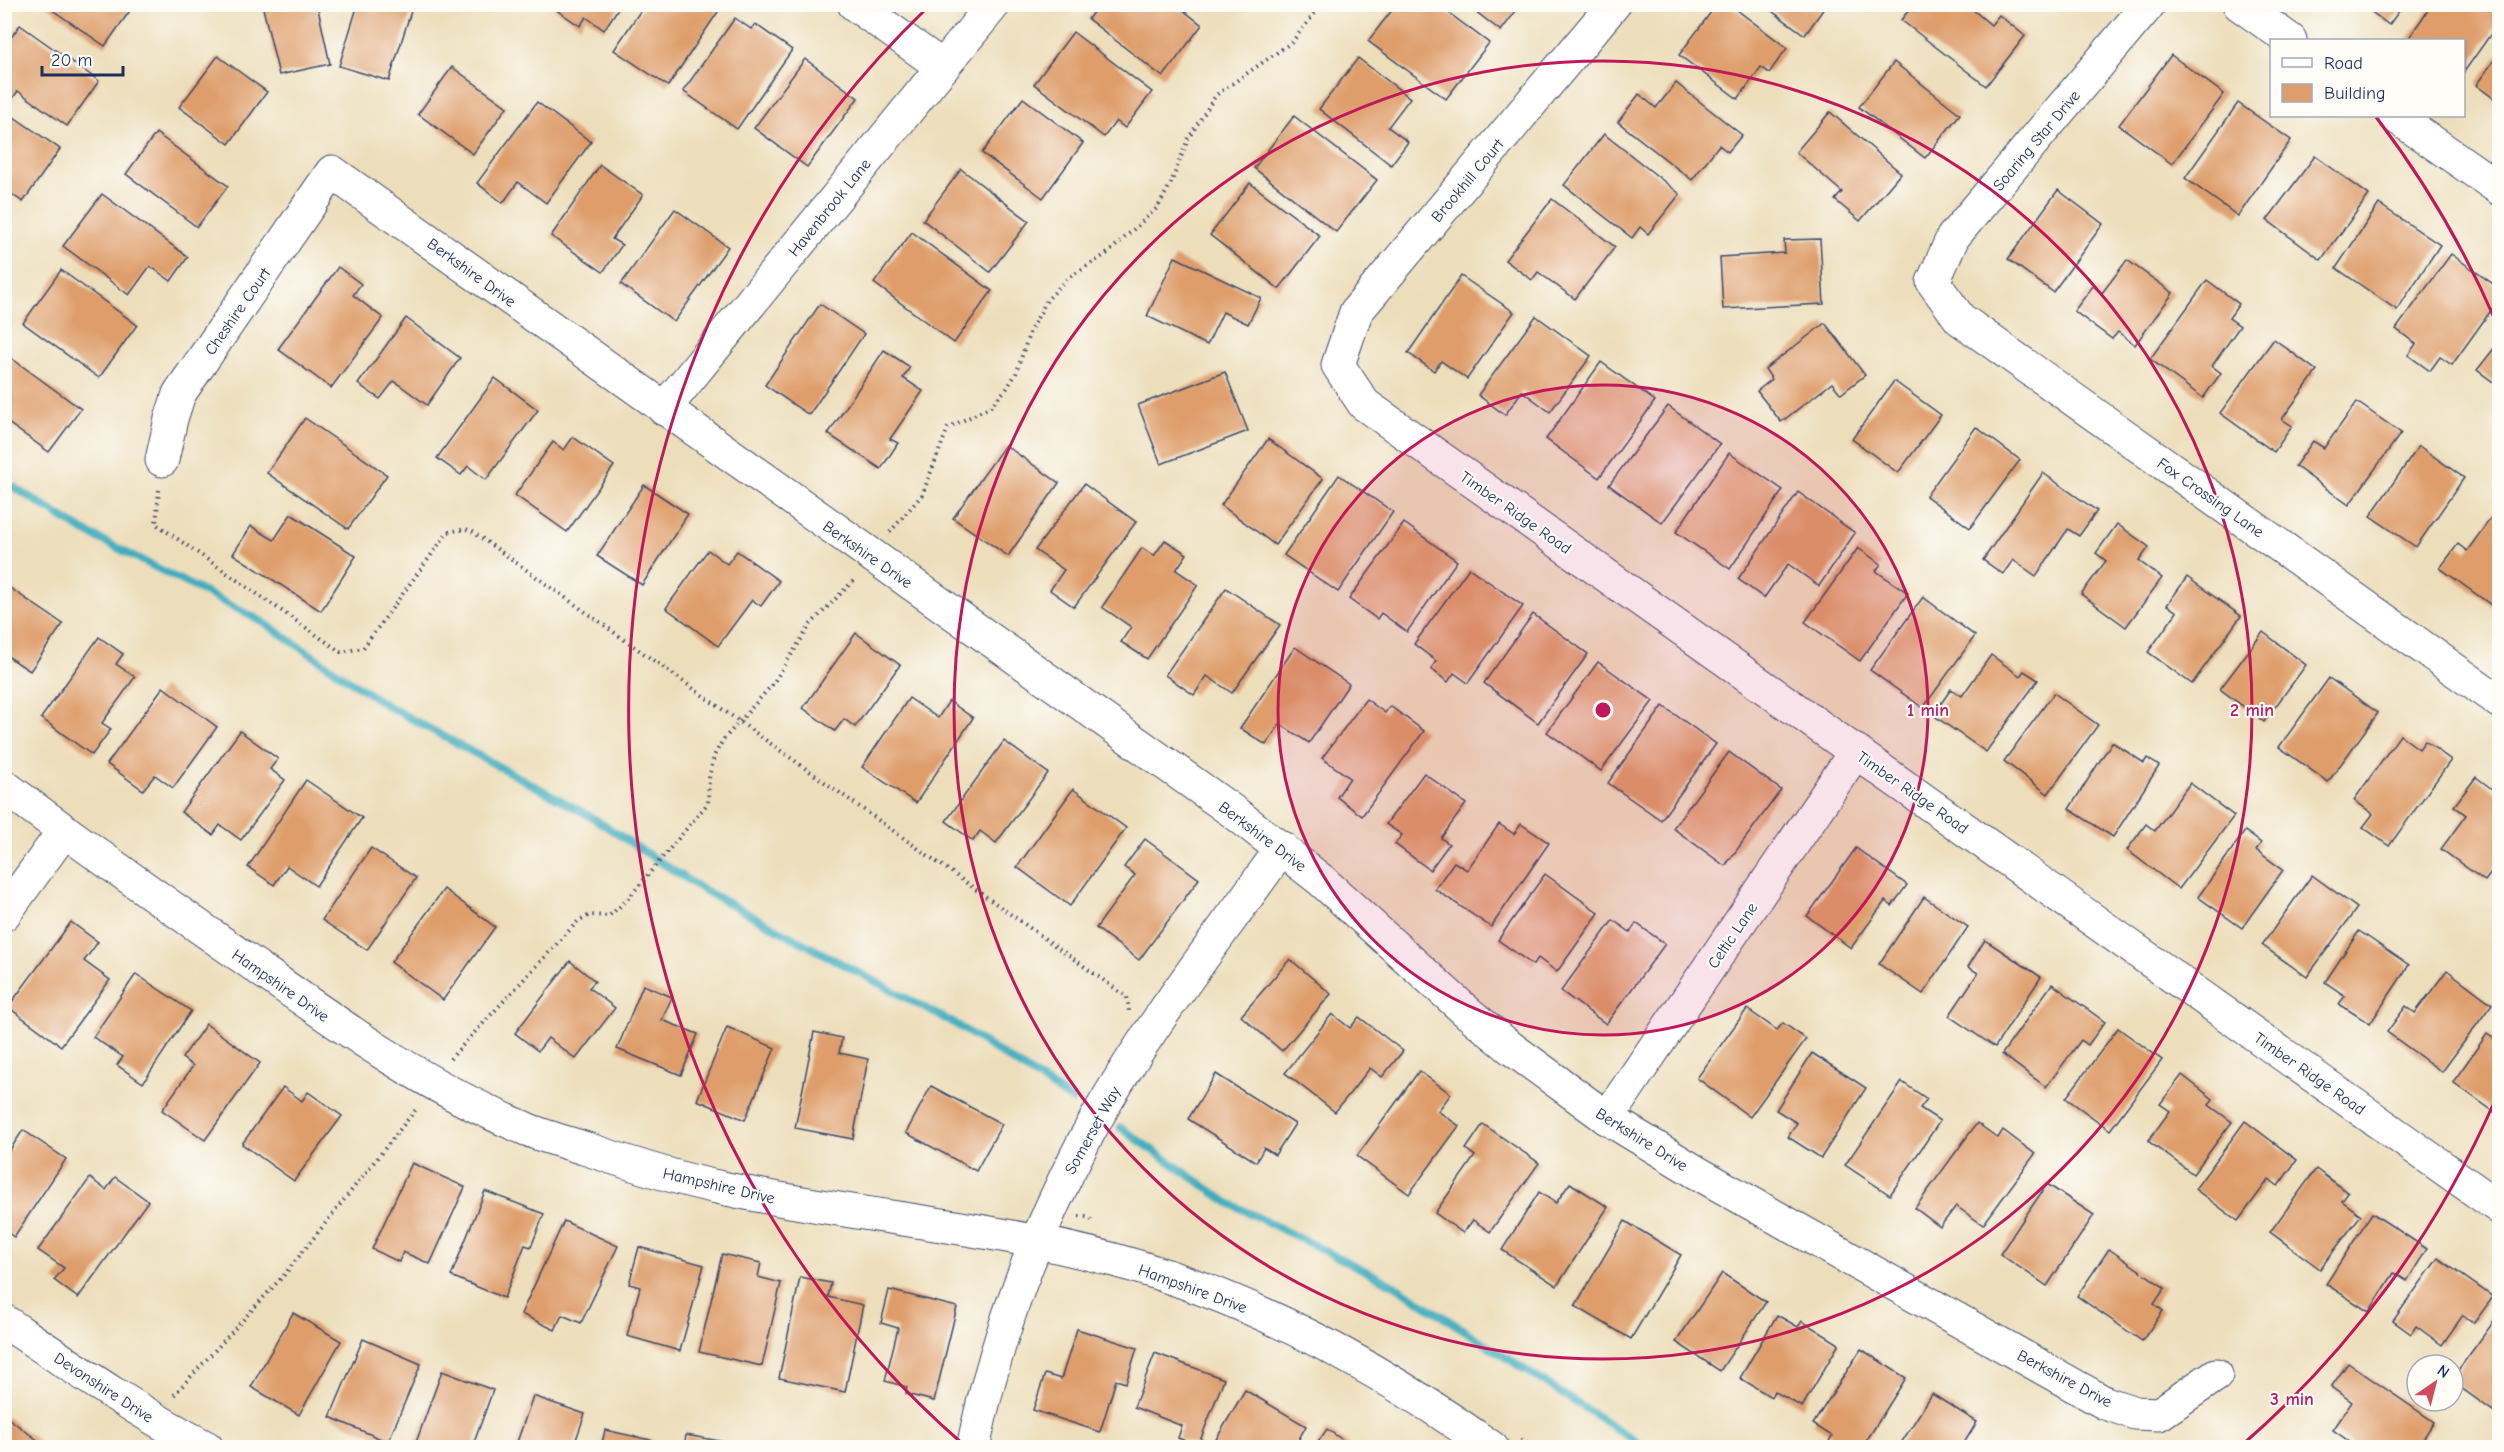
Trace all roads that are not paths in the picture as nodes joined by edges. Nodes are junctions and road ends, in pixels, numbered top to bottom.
1 (854, 4) edge
2 (994, 4) edge
3 (1614, 4) edge
4 (2149, 4) edge
5 (2239, 4) edge
6 (2289, 39) edge
7 (943, 66) junction
8 (2397, 117) edge
9 (332, 172) joint
10 (2499, 189) edge
11 (1933, 282) joint
12 (1338, 365) joint
13 (664, 410) junction
14 (162, 460) road end
15 (2499, 702) edge
16 (1856, 752) junction
17 (4, 786) edge
18 (64, 831) junction
19 (1282, 848) junction
20 (4, 914) edge
21 (1607, 1118) junction
22 (2499, 1208) edge
23 (1036, 1242) junction
24 (4, 1321) edge
25 (2216, 1375) dead end
26 (1503, 1441) edge
27 (207, 1448) edge
28 (973, 1448) edge

1 - 7 street
2 - 7 street, Havenbrook Lane
3 - 12 street, Brookhill Court
4 - 11 street, Soaring Star Drive
5 - 6 street
7 - 13 street, Havenbrook Lane
8 - 10 street
9 - 13 street, Berkshire Drive
9 - 14 street, Cheshire Court
11 - 15 street, Fox Crossing Lane
12 - 16 street, Timber Ridge Road
13 - 19 street, Berkshire Drive
16 - 21 street, Celtic Lane
16 - 22 street, Timber Ridge Road
17 - 18 street, Hampshire Drive
18 - 20 street
18 - 23 street, Hampshire Drive
19 - 21 street, Berkshire Drive
19 - 23 street, Somerset Way
21 - 25 street, Berkshire Drive
23 - 26 street, Hampshire Drive
23 - 28 street, Somerset Way
24 - 27 street, Devonshire Drive

